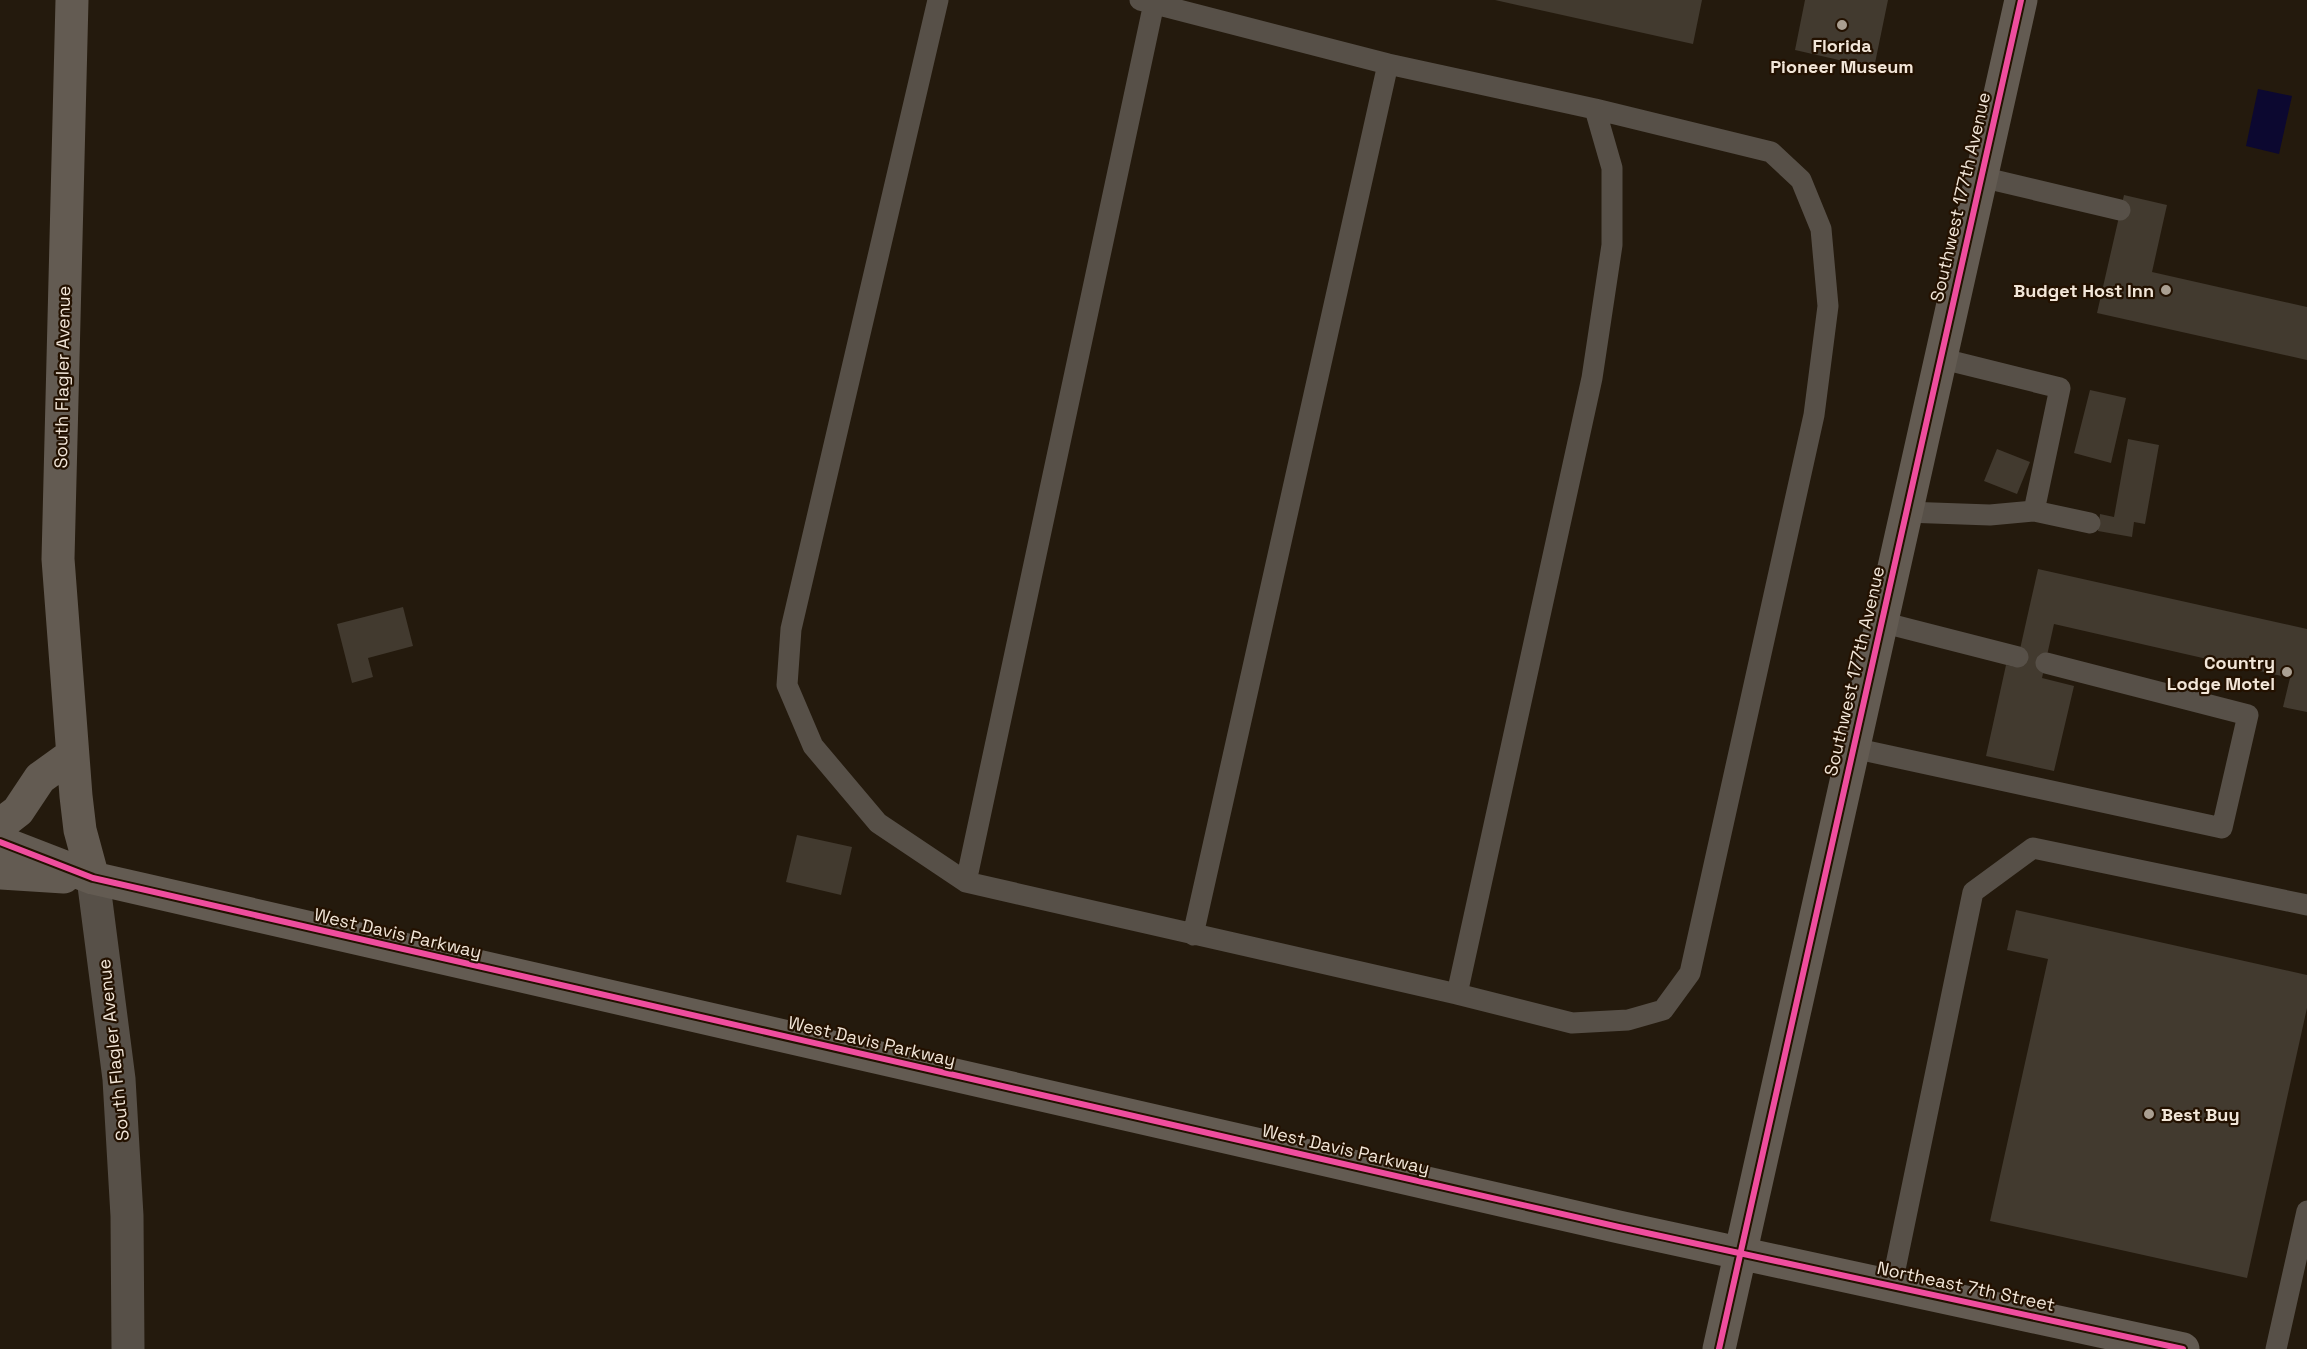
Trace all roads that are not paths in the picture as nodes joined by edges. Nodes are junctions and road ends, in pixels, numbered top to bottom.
1 (72, 0) edge
2 (938, 0) edge
3 (2021, 0) edge
4 (1147, 2) edge
5 (1388, 64) junction
6 (1595, 109) junction
7 (1981, 177) junction
8 (2120, 210) dead end
9 (1939, 358) junction
10 (2034, 511) junction
11 (1905, 512) junction
12 (2090, 523) dead end
13 (1881, 622) junction
14 (2018, 657) dead end
15 (2046, 663) dead end
16 (1853, 748) junction
17 (72, 754) junction
18 (0, 825) edge
19 (0, 842) edge
20 (0, 873) edge
21 (93, 878) junction
22 (966, 882) junction
23 (2307, 905) edge
24 (1193, 935) junction
25 (1456, 994) junction
26 (2307, 1211) edge
27 (2303, 1247) edge
28 (1742, 1252) junction
29 (1892, 1284) junction
30 (128, 1349) edge
31 (1719, 1349) edge
32 (2183, 1349) edge
33 (2276, 1349) edge

1 - 17 street, South Flagler Avenue
2 - 22 lane
3 - 7 street, Southwest 177th Avenue
4 - 5 lane
4 - 22 lane
5 - 6 lane
5 - 24 lane
6 - 25 lane
6 - 25 lane
7 - 8 lane
7 - 9 street, Southwest 177th Avenue
9 - 10 lane
9 - 11 street, Southwest 177th Avenue
10 - 11 lane
10 - 12 lane
11 - 13 street, Southwest 177th Avenue
13 - 14 lane
13 - 16 street, Southwest 177th Avenue
15 - 16 lane
16 - 28 street, Southwest 177th Avenue
17 - 18 street
17 - 21 street, South Flagler Avenue
19 - 21 street, West Davis Parkway
20 - 21 street, West Davis Parkway
21 - 28 street, West Davis Parkway
21 - 30 street, South Flagler Avenue
22 - 24 lane
23 - 29 lane
24 - 25 lane
26 - 27 lane
27 - 33 lane
28 - 29 street, Northeast 7th Street
28 - 31 street, Southwest 177th Avenue
29 - 32 street, Northeast 7th Street

